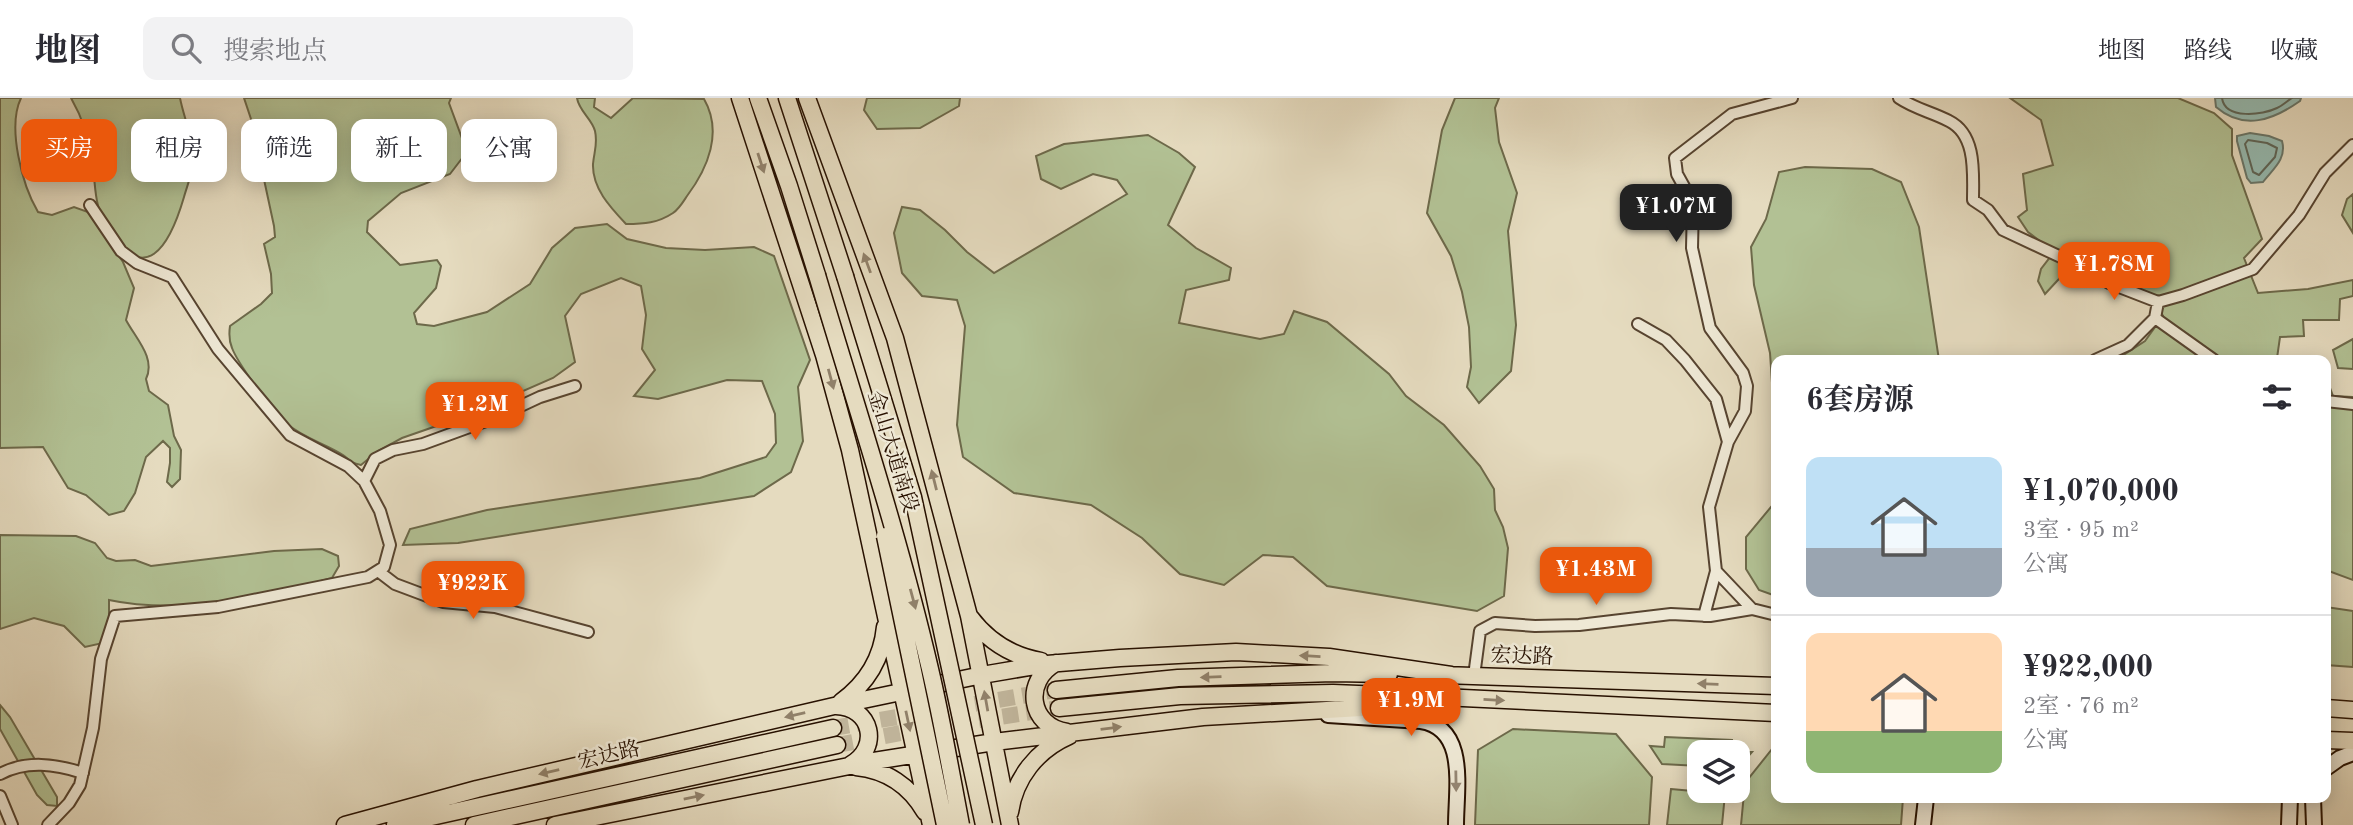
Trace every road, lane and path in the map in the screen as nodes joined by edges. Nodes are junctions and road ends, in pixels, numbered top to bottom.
1 (758, 98) edge
2 (787, 98) edge
3 (807, 98) edge
4 (1792, 98) edge
5 (1899, 98) edge
6 (741, 101) edge
7 (2353, 145) edge
8 (90, 205) dead end
9 (2158, 302) junction
10 (2155, 318) junction
11 (1638, 324) dead end
12 (2106, 355) edge
13 (2207, 355) edge
14 (575, 386) dead end
15 (2331, 402) edge
16 (2353, 404) edge
17 (1728, 442) junction
18 (869, 448) junction
19 (364, 481) junction
20 (378, 571) junction
21 (1716, 571) junction
22 (884, 607) junction
23 (1752, 609) junction
24 (1771, 614) edge
25 (969, 616) junction
26 (1704, 616) junction
27 (588, 632) dead end
28 (1062, 663) junction
29 (982, 675) junction
30 (1451, 675) junction
31 (1474, 676) junction
32 (1771, 686) edge
33 (1056, 690) tunnel mouth
34 (902, 691) junction
35 (1450, 698) junction
36 (834, 706) junction
37 (1059, 708) tunnel mouth
38 (2331, 708) edge
39 (2353, 710) edge
40 (1310, 711) junction
41 (1771, 713) edge
42 (1076, 732) junction
43 (2331, 740) edge
44 (2353, 741) edge
45 (994, 742) junction
46 (2353, 753) edge
47 (916, 754) junction
48 (2331, 764) edge
49 (844, 767) junction
50 (83, 773) junction
51 (0, 774) edge
52 (0, 796) edge
53 (1925, 803) edge
54 (2290, 803) edge
55 (2312, 803) edge
56 (2313, 803) edge
57 (1010, 821) edge
58 (936, 824) edge
59 (12, 825) edge
60 (48, 825) edge
61 (345, 825) edge
62 (394, 825) edge
63 (474, 825) edge
64 (555, 825) edge
65 (961, 825) edge
66 (985, 825) edge
67 (1456, 825) edge
68 (1923, 825) edge
69 (2289, 825) edge
70 (2306, 825) edge
71 (2314, 825) edge

1 - 18 main road, 金山大道南段, bridge
2 - 66 main road, 金山大道南段, bridge
25 -> 3 main road
4 - 17 street
5 - 9 street
6 -> 22 main road
7 - 9 street
8 - 19 street
9 - 10 street
10 - 12 street
10 - 13 street
11 - 17 street
14 - 19 street
15 - 16 street
17 - 21 street
18 - 58 main road, bridge
18 -> 65 main road, 金山大道南段, bridge
19 - 20 street
20 - 27 street
20 - 50 street
21 - 23 street
21 - 26 street
22 - 34 main road
22 - 36 main road
23 - 24 street
23 - 26 street
25 - 28 main road
25 - 29 main road
26 - 31 street
28 - 29 main road
30 -> 28 main road
28 - 42 main road
29 - 34 main road
45 -> 29 main road
30 - 31 main road, 宏达路
30 -> 33 main road, 宏达路
32 -> 31 main road, 宏达路
34 - 36 main road
34 -> 47 main road
35 - 37 main road, 宏达路
35 - 40 main road
35 -> 41 main road, 宏达路
36 - 49 main road
36 -> 61 main road
38 - 39 main road
42 -> 40 main road
40 -> 67 street
42 - 45 main road
42 - 57 main road
43 - 44 main road
45 - 47 main road
45 - 57 main road
46 - 48 street
47 - 49 main road
47 - 58 main road
49 - 58 main road
64 -> 49 main road
50 - 51 street
50 - 60 street
52 - 59 street
53 - 68 street
54 - 69 street
55 - 70 street
56 - 71 street
62 - 63 main road, 宏达路

